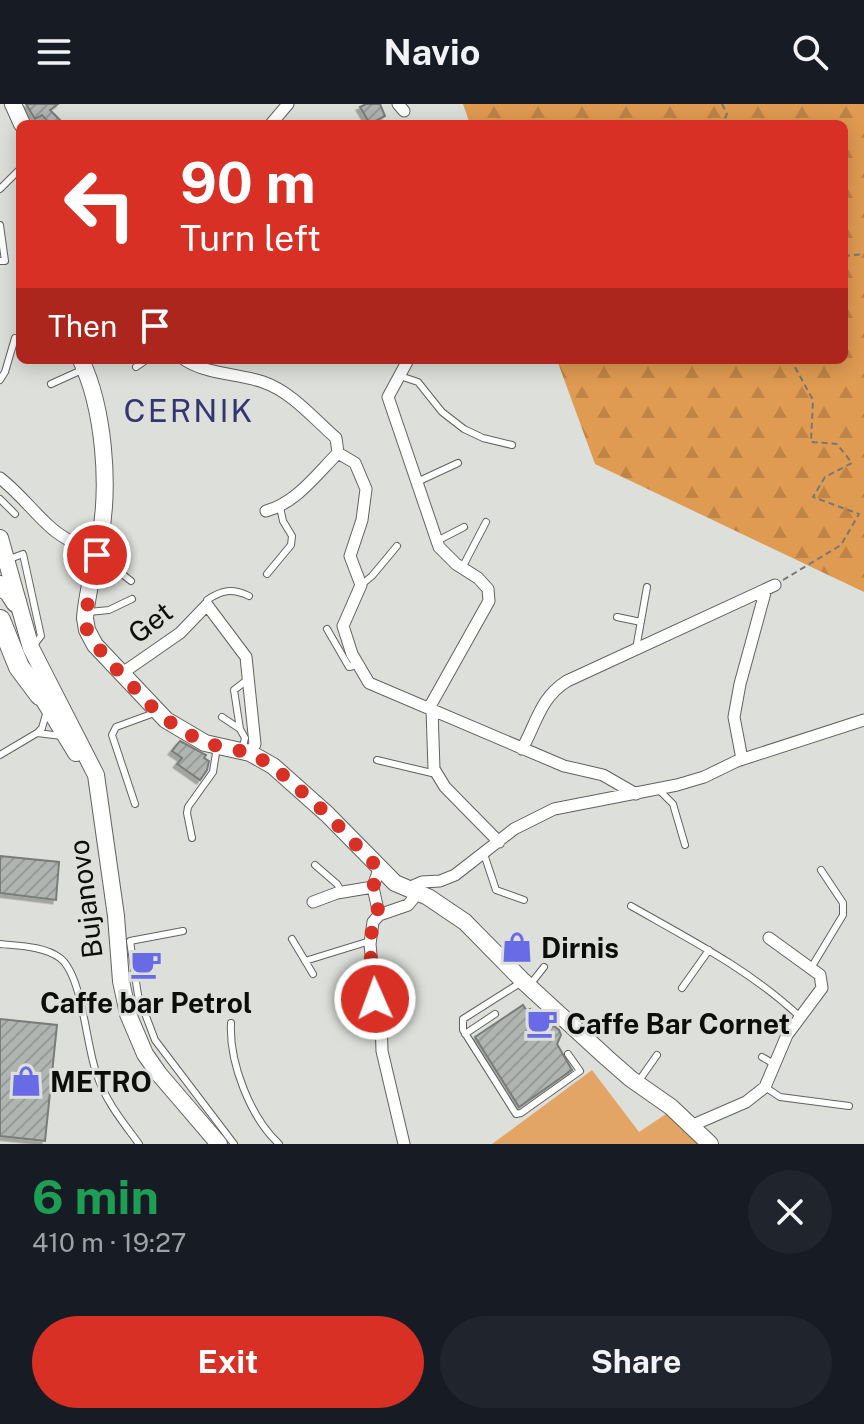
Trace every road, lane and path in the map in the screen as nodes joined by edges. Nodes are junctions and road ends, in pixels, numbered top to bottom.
1 (288, 104) edge
2 (274, 120) edge
3 (16, 173) edge
4 (0, 189) edge
5 (0, 225) edge
6 (0, 261) edge
7 (15, 338) dead end
8 (83, 364) edge
9 (140, 364) edge
10 (192, 364) edge
11 (406, 364) edge
12 (793, 364) edge
13 (136, 367) dead end
14 (400, 376) junction
15 (0, 380) edge
16 (51, 384) dead end
17 (512, 445) dead end
18 (338, 453) junction
19 (458, 463) dead end
20 (0, 478) edge
21 (417, 482) junction
22 (0, 499) edge
23 (280, 507) junction
24 (266, 511) dead end
25 (15, 514) dead end
26 (486, 522) dead end
27 (464, 527) dead end
28 (0, 538) edge
29 (437, 541) junction
30 (397, 546) dead end
31 (97, 555) junction
32 (462, 568) junction
33 (267, 574) dead end
34 (131, 581) dead end
35 (5, 582) edge
36 (361, 585) junction
37 (647, 587) dead end
38 (771, 587) junction
39 (249, 596) dead end
40 (132, 599) dead end
41 (207, 605) junction
42 (86, 612) junction
43 (617, 617) dead end
44 (0, 620) edge
45 (641, 622) junction
46 (327, 629) dead end
47 (31, 648) junction
48 (636, 649) junction
49 (358, 665) junction
50 (121, 674) junction
51 (247, 680) junction
52 (42, 699) junction
53 (430, 708) junction
54 (157, 712) junction
55 (222, 717) dead end
56 (864, 720) edge
57 (240, 729) junction
58 (37, 733) junction
59 (70, 744) junction
60 (217, 747) junction
61 (522, 749) junction
62 (246, 752) junction
63 (0, 755) edge
64 (742, 759) junction
65 (377, 760) dead end
66 (389, 764) junction
67 (384, 771) dead end
68 (437, 774) junction
69 (659, 790) junction
70 (636, 794) junction
71 (135, 804) dead end
72 (101, 810) junction
73 (192, 838) dead end
74 (499, 842) junction
75 (685, 845) dead end
76 (484, 854) junction
77 (315, 865) dead end
78 (379, 869) junction
79 (821, 870) dead end
80 (373, 887) junction
81 (342, 892) junction
82 (411, 892) junction
83 (524, 900) dead end
84 (313, 902) dead end
85 (631, 906) dead end
86 (379, 915) junction
87 (183, 931) dead end
88 (769, 938) dead end
89 (292, 939) dead end
90 (370, 941) junction
91 (0, 944) edge
92 (709, 950) junction
93 (305, 961) junction
94 (544, 967) dead end
95 (811, 968) junction
96 (313, 974) dead end
97 (128, 981) junction
98 (526, 984) junction
99 (682, 988) dead end
100 (495, 1014) dead end
101 (799, 1016) junction
102 (231, 1023) dead end
103 (465, 1034) junction
104 (568, 1054) dead end
105 (657, 1055) dead end
106 (762, 1057) dead end
107 (776, 1065) junction
108 (637, 1084) junction
109 (765, 1087) junction
110 (849, 1106) dead end
111 (693, 1125) junction
112 (139, 1144) edge
113 (219, 1144) edge
114 (234, 1144) edge
115 (279, 1144) edge
116 (404, 1144) edge
117 (710, 1144) edge

1 - 2 street
3 - 4 lane
5 - 6 lane
7 - 15 lane
8 - 16 lane
8 - 31 street
9 - 13 lane
10 - 18 street
11 - 14 street
12 - 38 path
14 - 17 lane
14 - 21 street
18 - 23 street
18 - 36 street
19 - 21 lane
20 - 31 street
21 - 29 street
22 - 25 lane
23 - 24 street
23 - 33 lane
26 - 32 lane
27 - 29 lane
28 - 35 street, Bujanovo
29 - 32 street
30 - 36 lane
31 - 34 lane
31 - 42 street
32 - 53 street
35 - 47 street, Bujanovo
35 - 47 lane
35 - 52 street, Bujanovo
36 - 49 street
37 - 45 lane
38 - 48 street
38 - 64 street
39 - 41 lane
40 - 42 lane
41 - 50 street, Get
41 - 51 street
42 - 50 street
43 - 45 lane
44 - 52 highway
45 - 48 lane
46 - 49 lane
47 - 72 street, Bujanovo
48 - 61 street
49 - 53 street
50 - 54 street
51 - 57 lane
51 - 62 street
52 - 58 lane
52 - 59 street, Bujanovo
53 - 61 street
53 - 68 street
54 - 60 street
54 - 71 lane
55 - 57 lane
56 - 64 street
57 - 62 lane
58 - 59 lane
58 - 63 lane
59 - 72 street, Bujanovo
60 - 62 street
60 - 73 lane
61 - 70 street
62 - 78 street
64 - 69 street
65 - 66 lane
66 - 67 lane
66 - 68 lane
68 - 74 street
69 - 70 street
69 - 75 lane
70 - 74 street
72 - 97 street, Bujanovo
74 - 76 street
76 - 82 street
76 - 83 lane
77 - 81 lane
78 - 80 street
78 - 82 street
79 - 95 lane
80 - 81 street
80 - 86 street
81 - 84 street
82 - 86 street
82 - 98 street
85 - 92 lane
86 - 90 street
87 - 97 lane
88 - 95 street
89 - 93 lane
90 - 93 lane
90 - 116 street
91 - 112 lane
92 - 99 lane
92 - 101 lane
93 - 96 lane
94 - 98 lane
95 - 101 street
97 - 113 street, Bujanovo
97 - 114 lane
98 - 103 lane
98 - 108 street
100 - 103 lane
101 - 107 street
102 - 115 lane
103 - 104 lane
105 - 108 lane
106 - 107 lane
107 - 109 street
108 - 111 street
109 - 110 lane
109 - 111 street
111 - 117 street

